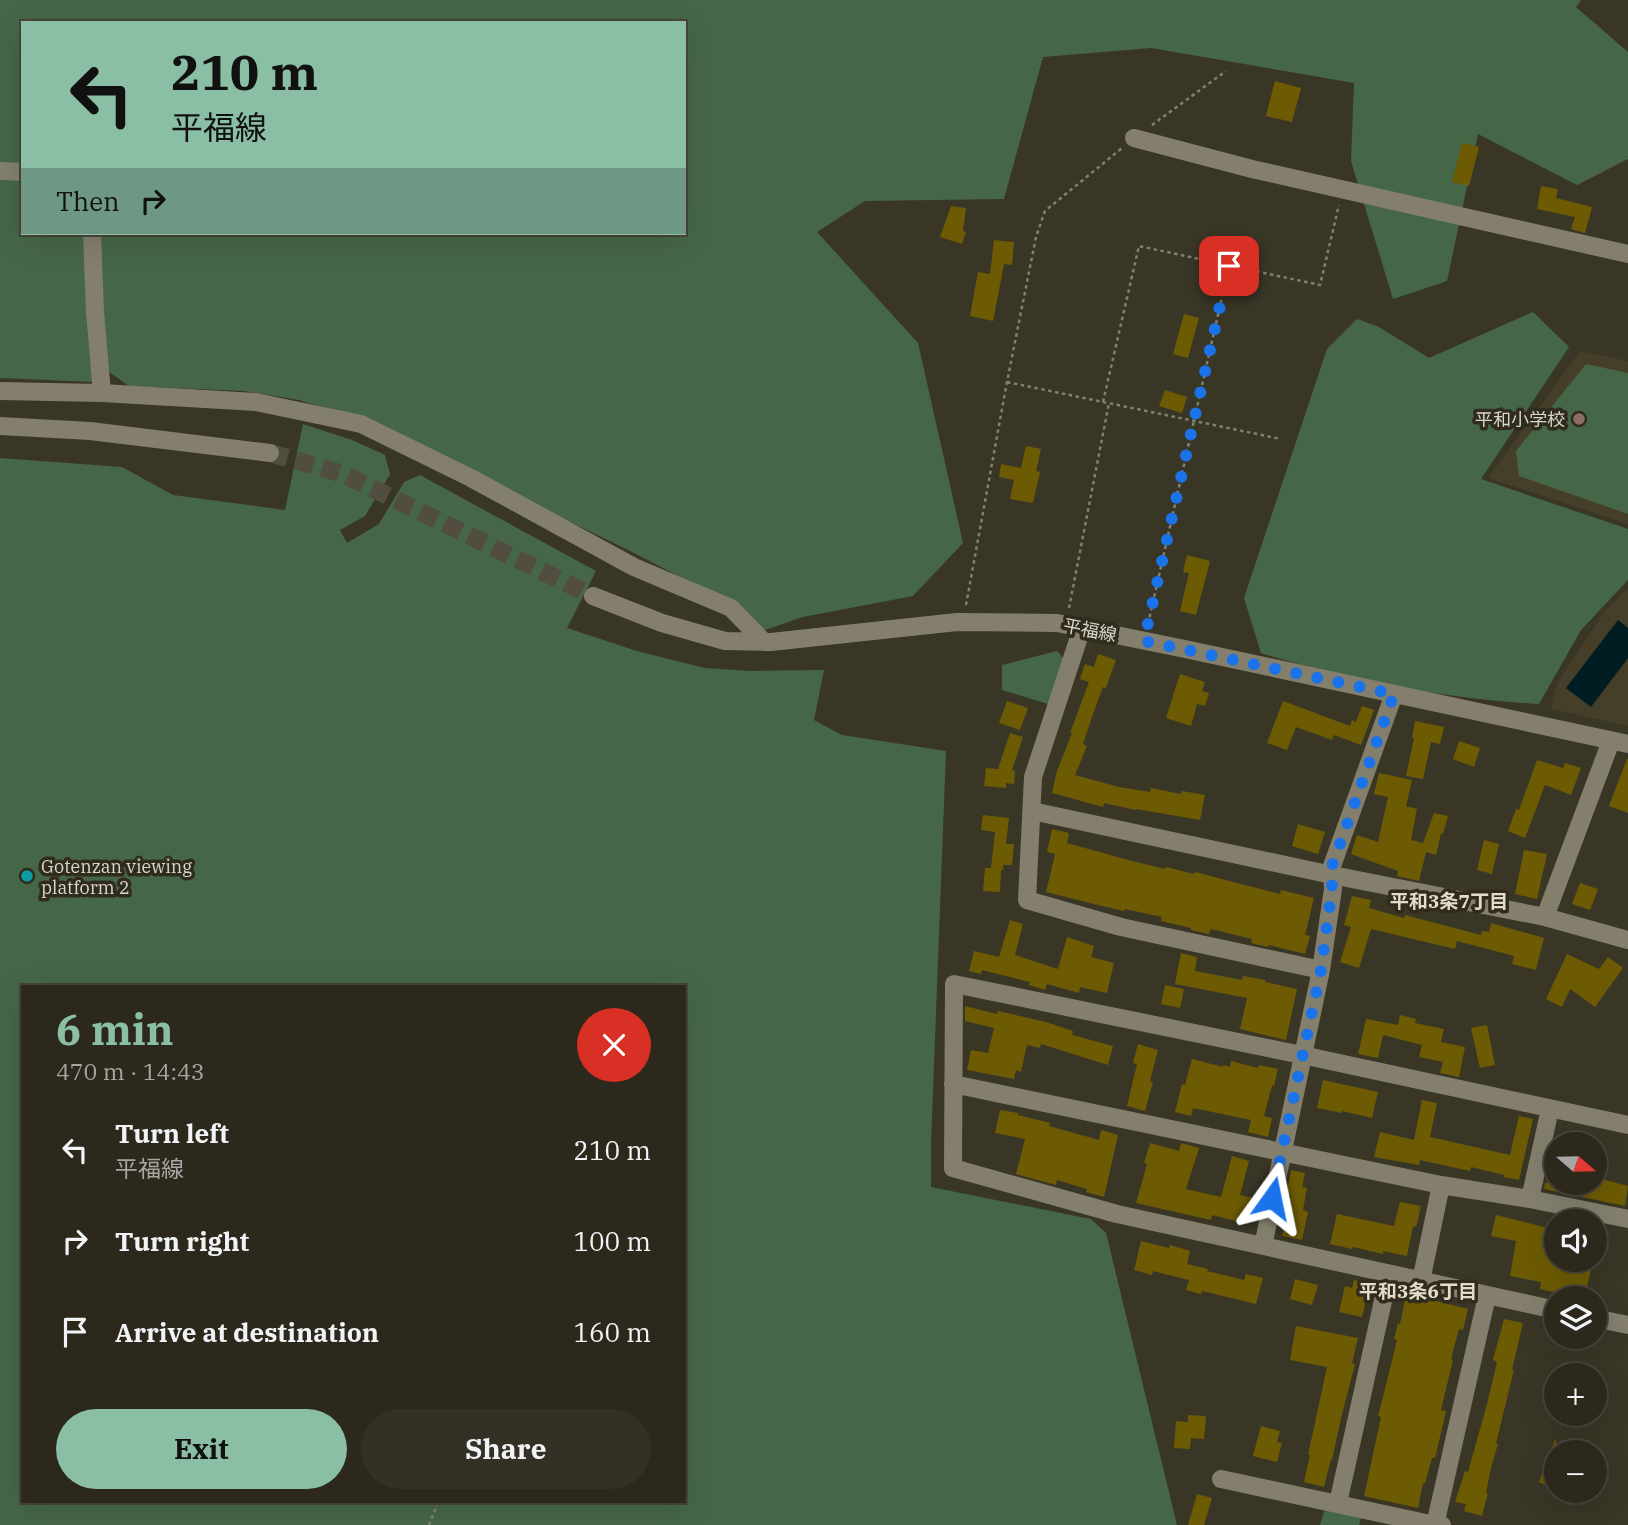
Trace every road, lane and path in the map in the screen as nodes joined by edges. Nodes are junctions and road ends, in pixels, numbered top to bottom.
1 (1226, 71) dead end
2 (1134, 138) junction
3 (0, 171) edge
4 (21, 173) edge
5 (1343, 190) junction
6 (92, 235) edge
7 (1628, 254) edge
8 (1229, 266) junction
9 (1007, 382) junction
10 (0, 391) edge
11 (102, 393) junction
12 (1103, 402) junction
13 (1109, 403) junction
14 (1194, 421) junction
15 (0, 426) edge
16 (1281, 439) dead end
17 (270, 453) tunnel mouth
18 (593, 596) tunnel mouth
19 (962, 622) junction
20 (1073, 627) junction
21 (1144, 641) junction
22 (764, 642) junction
23 (1394, 694) junction
24 (1620, 743) edge
25 (1032, 811) junction
26 (1332, 875) junction
27 (1545, 917) junction
28 (1628, 940) edge
29 (1321, 970) junction
30 (1302, 1055) junction
31 (953, 1084) junction
32 (1550, 1109) junction
33 (1628, 1125) edge
34 (1282, 1151) junction
35 (1441, 1185) junction
36 (1530, 1199) junction
37 (1628, 1219) edge
38 (1262, 1246) junction
39 (1389, 1274) junction
40 (1421, 1281) junction
41 (1487, 1296) junction
42 (1544, 1308) edge
43 (1607, 1321) edge
44 (1628, 1325) edge
45 (1220, 1479) dead end
46 (438, 1503) edge
47 (1338, 1503) junction
48 (429, 1525) edge
49 (1435, 1525) edge
50 (1442, 1525) edge

1 - 2 path
2 - 5 street
2 - 9 path
3 - 4 street
5 - 7 street
5 - 8 path
6 - 11 street
8 - 12 path
8 - 14 path
9 - 12 path
9 - 19 path
10 - 11 street
11 - 22 street
12 - 13 path
13 - 14 path
13 - 20 path
14 - 16 path
14 - 21 path
15 - 17 street
18 - 22 street, 平福線
19 - 20 street, 平福線
19 - 22 street, 平福線
20 - 21 street, 平福線
20 - 25 street
21 - 23 street, 平福線
23 - 24 street, 平福線
23 - 26 street
24 - 27 street
25 - 26 street
25 - 29 street
26 - 27 street
26 - 29 street
27 - 28 street
29 - 30 street
30 - 31 street
30 - 32 street
30 - 34 street
31 - 34 street
31 - 38 street
32 - 33 street
32 - 36 street
34 - 35 street
34 - 38 street
35 - 36 street
35 - 40 street
36 - 37 street
38 - 39 street
39 - 40 street
39 - 47 street
40 - 41 street
41 - 42 street
41 - 49 street
43 - 44 street
45 - 47 street
46 - 48 path
47 - 49 street
49 - 50 street

